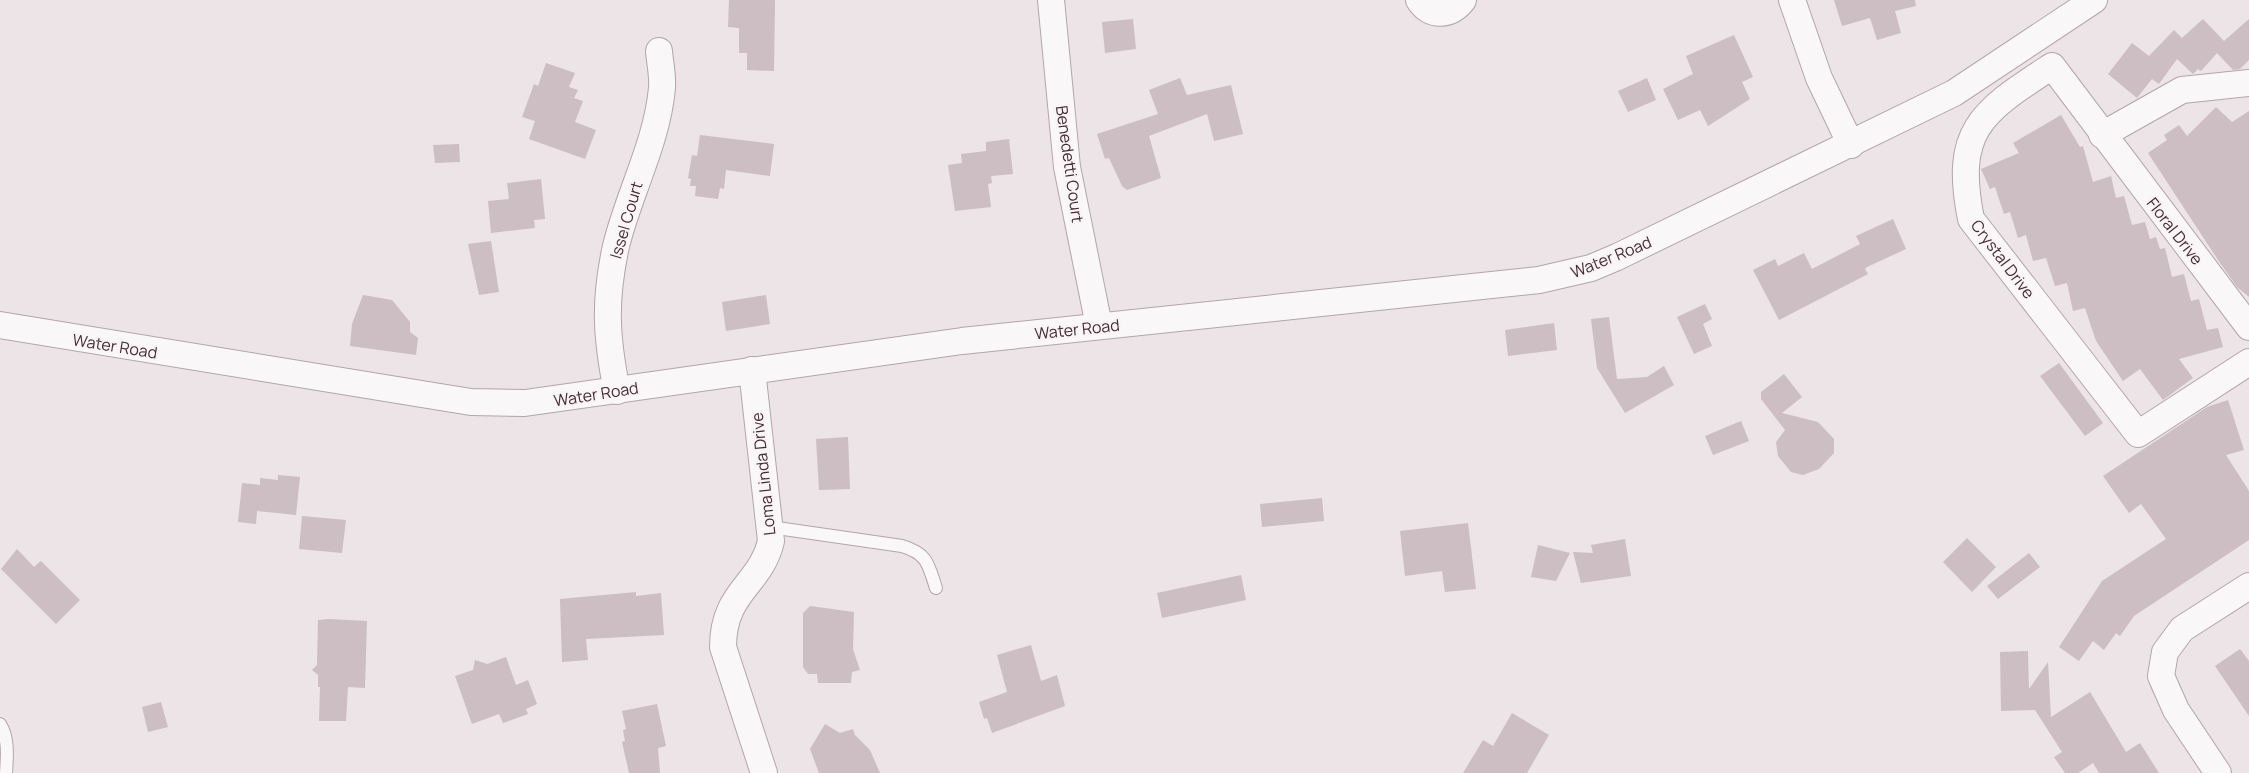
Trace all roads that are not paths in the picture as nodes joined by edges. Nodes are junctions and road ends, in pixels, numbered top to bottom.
1 (1051, 0) edge
2 (1419, 0) edge
3 (1463, 0) edge
4 (1792, 0) edge
5 (2094, 0) edge
6 (659, 51) dead end
7 (2249, 83) edge
8 (2102, 135) junction
9 (1851, 145) junction
10 (0, 325) edge
11 (1099, 326) junction
12 (2249, 327) edge
13 (2249, 362) edge
14 (752, 370) junction
15 (617, 391) junction
16 (770, 526) junction
17 (2249, 586) edge
18 (936, 588) dead end
19 (0, 724) edge
20 (6, 773) edge
21 (764, 773) edge
22 (2218, 773) edge

1 - 11 street, Benedetti Court
2 - 3 street
4 - 9 street
5 - 9 street, Water Road
6 - 15 street, Issel Court
7 - 8 street
8 - 12 street, Floral Drive
8 - 13 street, Crystal Drive
9 - 11 street, Water Road
10 - 15 street, Water Road
11 - 14 street, Water Road
14 - 15 street, Water Road
14 - 16 street, Loma Linda Drive
16 - 18 lane
16 - 21 street, Loma Linda Drive
17 - 22 street
19 - 20 lane

